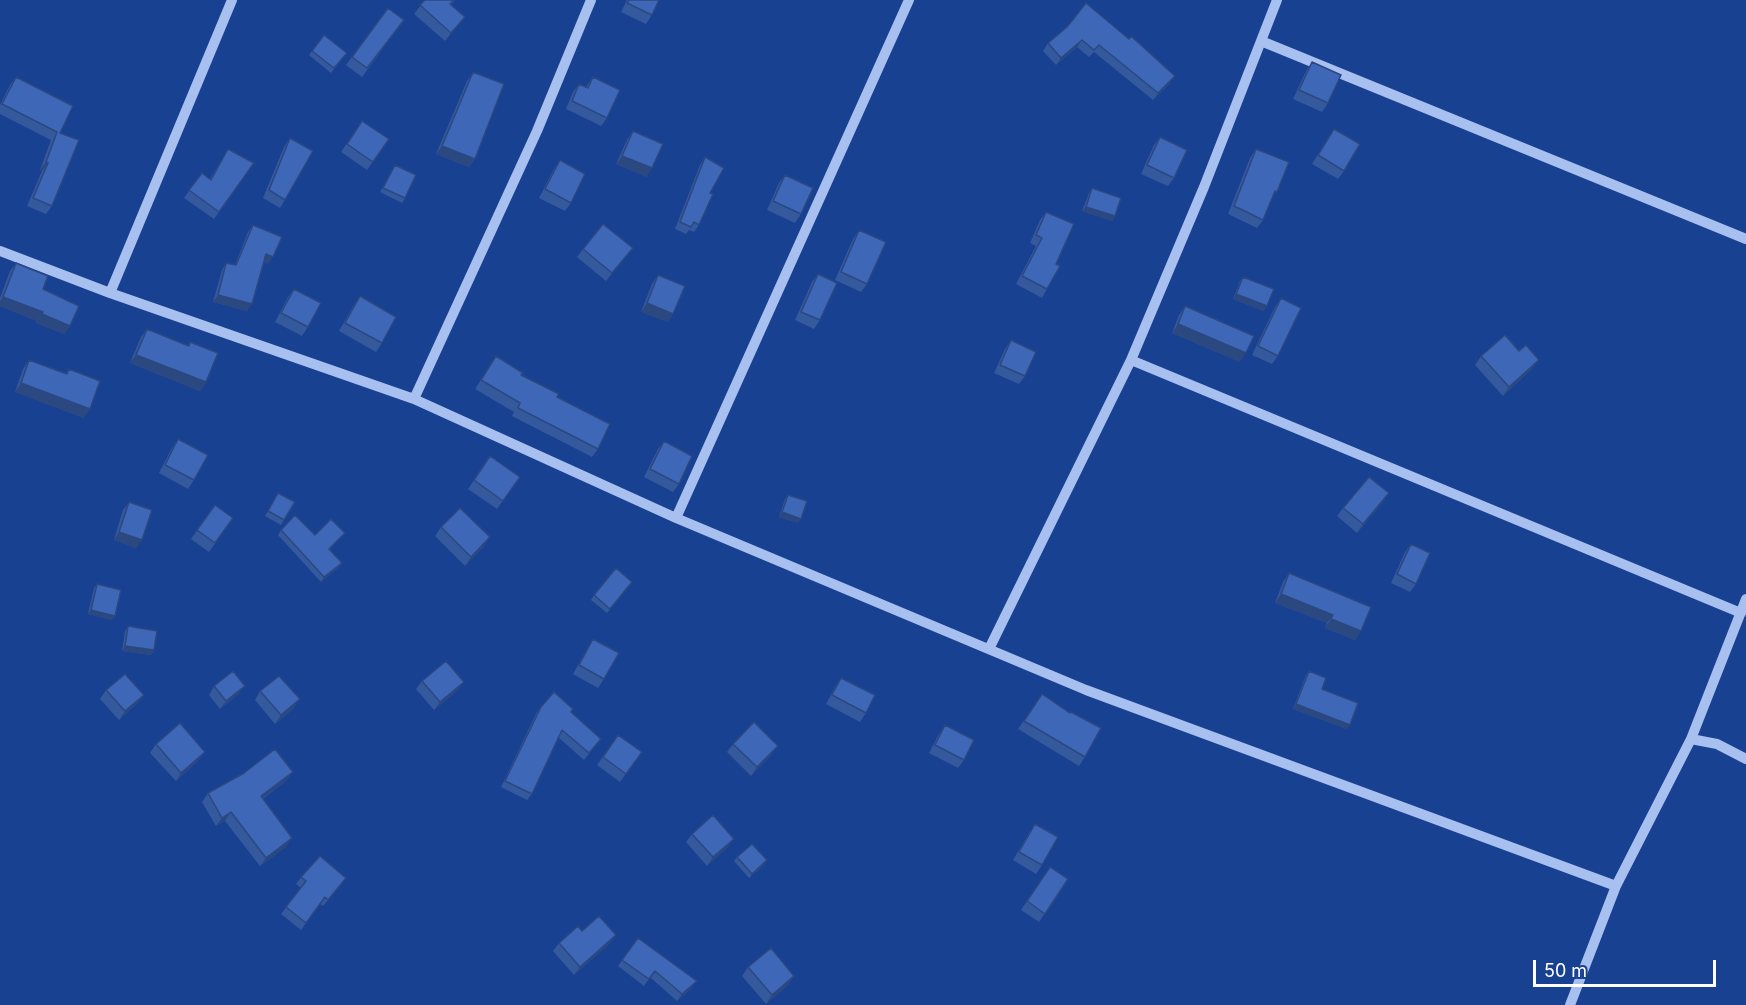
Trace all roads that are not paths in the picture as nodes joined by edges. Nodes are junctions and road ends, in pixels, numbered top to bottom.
1 (232, 0) edge
2 (591, 0) edge
3 (909, 0) edge
4 (1277, 0) edge
5 (1261, 41) junction
6 (1746, 239) edge
7 (0, 251) edge
8 (110, 293) junction
9 (1131, 360) junction
10 (414, 399) junction
11 (676, 518) junction
12 (1746, 599) edge
13 (1741, 613) junction
14 (989, 649) junction
15 (1691, 739) junction
16 (1746, 759) edge
17 (1616, 886) junction
18 (1570, 1005) edge

1 - 8 street
2 - 10 street
3 - 11 street
4 - 5 street
5 - 6 street
5 - 9 street
7 - 8 street
8 - 10 street
9 - 13 street
9 - 14 street
10 - 11 street
11 - 14 street
12 - 13 street
13 - 15 street
14 - 17 street
15 - 16 street
15 - 17 street
17 - 18 street

